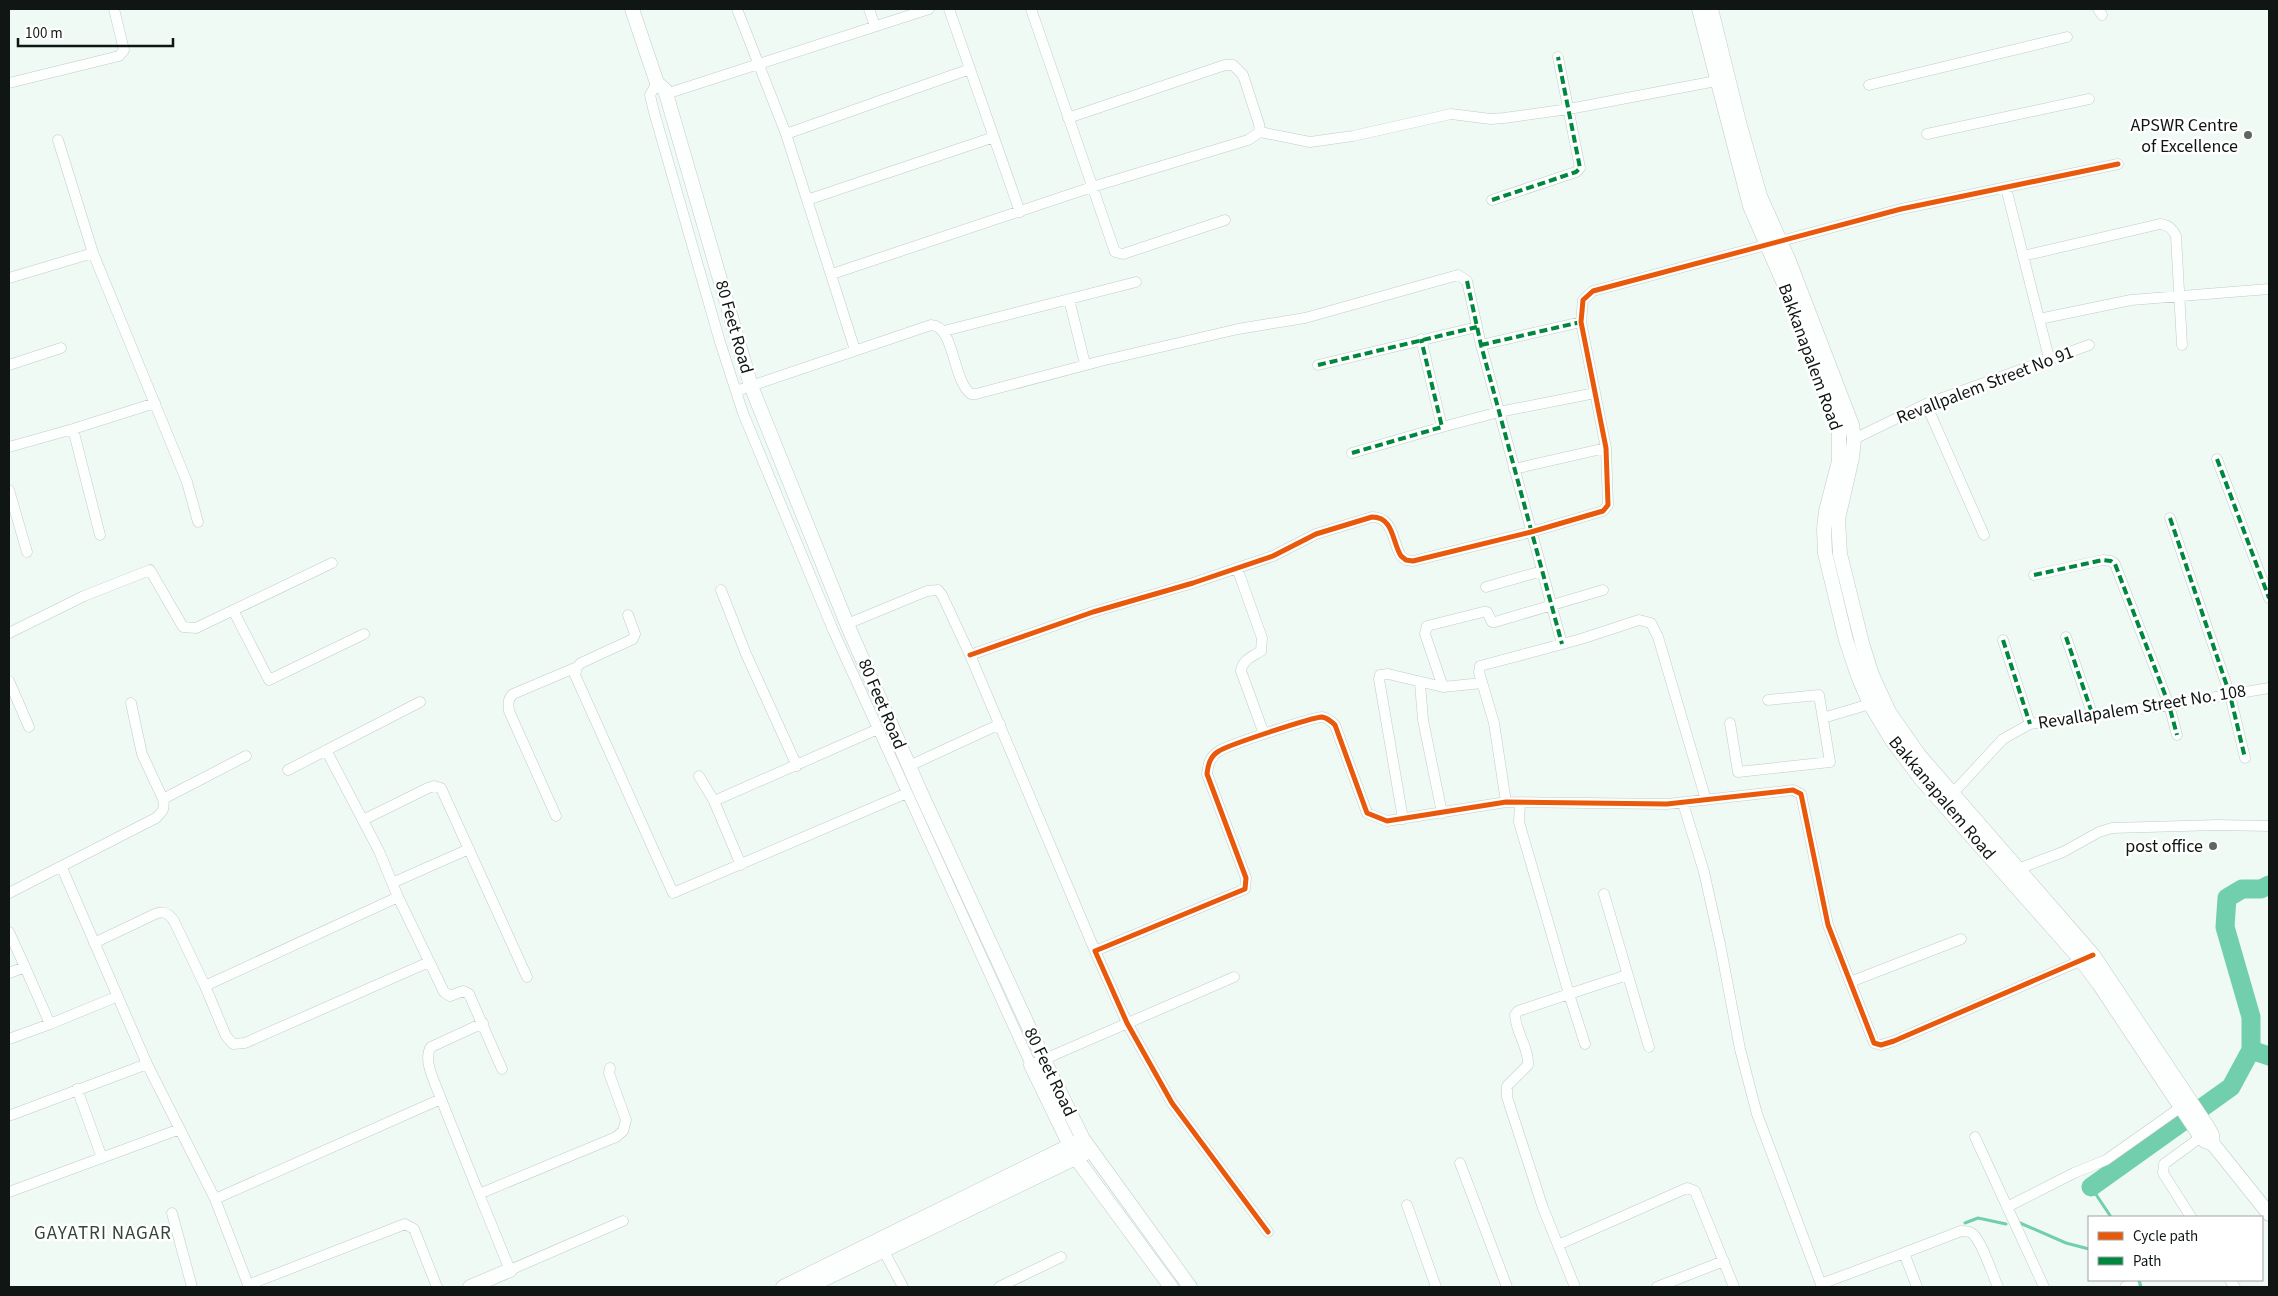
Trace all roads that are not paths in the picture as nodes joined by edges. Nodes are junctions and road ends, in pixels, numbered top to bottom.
1 (114, 9) edge
2 (632, 9) edge
3 (738, 9) edge
4 (869, 9) edge
5 (929, 9) edge
6 (949, 9) edge
7 (1031, 9) edge
8 (1699, 9) edge
9 (1711, 9) edge
10 (875, 26) junction
11 (2067, 37) dead end
12 (1558, 57) dead end
13 (759, 64) junction
14 (970, 69) junction
15 (1716, 81) junction
16 (9, 83) edge
17 (657, 83) junction
18 (1870, 86) dead end
19 (666, 94) junction
20 (2089, 99) dead end
21 (1569, 109) junction
22 (1068, 118) junction
23 (1260, 132) junction
24 (786, 134) junction
25 (1927, 134) dead end
26 (994, 137) junction
27 (58, 140) dead end
28 (2118, 164) dead end
29 (1092, 187) junction
30 (2006, 188) junction
31 (807, 200) junction
32 (1492, 200) dead end
33 (1020, 212) junction
34 (1225, 220) dead end
35 (1774, 244) junction
36 (93, 253) junction
37 (2023, 256) junction
38 (832, 274) junction
39 (9, 278) edge
40 (1136, 282) dead end
41 (2269, 289) edge
42 (2181, 296) junction
43 (1069, 299) junction
44 (2039, 318) junction
45 (1581, 322) junction
46 (1477, 327) junction
47 (944, 331) junction
48 (1421, 339) junction
49 (1481, 345) junction
50 (2089, 345) dead end
51 (2182, 345) dead end
52 (62, 348) dead end
53 (855, 350) junction
54 (2049, 358) junction
55 (1085, 364) junction
56 (9, 365) edge
57 (1318, 365) dead end
58 (751, 386) junction
59 (736, 391) junction
60 (1595, 393) junction
61 (155, 403) junction
62 (1926, 404) junction
63 (1499, 412) junction
64 (1442, 426) junction
65 (73, 429) junction
66 (1854, 439) junction
67 (9, 447) edge
68 (1606, 448) junction
69 (1352, 453) dead end
70 (2217, 459) dead end
71 (1514, 469) junction
72 (9, 490) edge
73 (2170, 518) dead end
74 (198, 522) dead end
75 (1531, 532) junction
76 (100, 535) dead end
77 (1984, 535) dead end
78 (27, 552) dead end
79 (332, 563) dead end
80 (1237, 568) junction
81 (1542, 571) junction
82 (2034, 575) dead end
83 (1486, 587) dead end
84 (721, 590) dead end
85 (1603, 590) dead end
86 (2269, 598) edge
87 (1551, 605) junction
88 (233, 610) junction
89 (628, 615) dead end
90 (847, 624) junction
91 (9, 633) edge
92 (364, 634) dead end
93 (2066, 637) dead end
94 (2003, 640) dead end
95 (1562, 644) junction
96 (970, 655) junction
97 (577, 667) junction
98 (9, 680) edge
99 (1420, 683) junction
100 (1482, 683) junction
101 (1443, 687) junction
102 (2269, 688) edge
103 (2230, 695) junction
104 (1768, 700) dead end
105 (420, 702) dead end
106 (132, 703) dead end
107 (1870, 704) junction
108 (2169, 705) junction
109 (2098, 715) junction
110 (1823, 718) junction
111 (1730, 723) dead end
112 (1000, 724) junction
113 (2030, 724) junction
114 (29, 727) dead end
115 (878, 729) junction
116 (1264, 734) junction
117 (2177, 736) dead end
118 (326, 750) junction
119 (246, 756) dead end
120 (2245, 758) dead end
121 (797, 766) junction
122 (909, 766) junction
123 (288, 770) dead end
124 (698, 776) dead end
125 (907, 793) junction
126 (1953, 793) junction
127 (163, 799) junction
128 (1706, 800) junction
129 (714, 801) junction
130 (1506, 802) junction
131 (1683, 802) junction
132 (1520, 803) junction
133 (1442, 813) junction
134 (556, 816) dead end
135 (1403, 819) junction
136 (363, 820) junction
137 (2269, 826) edge
138 (469, 849) junction
139 (741, 866) junction
140 (62, 868) junction
141 (2018, 869) junction
142 (392, 883) junction
143 (9, 893) edge
144 (1604, 894) dead end
145 (398, 897) junction
146 (9, 932) edge
147 (1961, 939) dead end
148 (94, 944) junction
149 (1095, 951) junction
150 (2087, 958) junction
151 (429, 962) junction
152 (25, 967) junction
153 (9, 973) edge
154 (1627, 975) junction
155 (1234, 976) dead end
156 (527, 977) dead end
157 (1850, 982) junction
158 (205, 986) junction
159 (1569, 994) junction
160 (116, 997) junction
161 (1127, 1023) junction
162 (50, 1024) junction
163 (483, 1024) junction
164 (9, 1039) edge
165 (1585, 1044) dead end
166 (1649, 1047) dead end
167 (1037, 1062) junction
168 (147, 1064) junction
169 (610, 1068) dead end
170 (502, 1069) dead end
171 (77, 1089) junction
172 (441, 1099) junction
173 (2186, 1108) junction
174 (12, 1115) dead end
175 (180, 1129) junction
176 (2205, 1135) junction
177 (1975, 1138) dead end
178 (1087, 1145) junction
179 (1073, 1152) junction
180 (102, 1158) junction
181 (1460, 1163) dead end
182 (9, 1192) edge
183 (479, 1194) junction
184 (215, 1199) junction
185 (1407, 1205) dead end
186 (2007, 1207) junction
187 (172, 1213) dead end
188 (2269, 1214) edge
189 (2190, 1216) edge
190 (623, 1221) dead end
191 (1268, 1232) dead end
192 (1558, 1245) junction
193 (881, 1246) junction
194 (1904, 1253) junction
195 (1061, 1257) dead end
196 (1724, 1261) junction
197 (510, 1270) junction
198 (248, 1286) edge
199 (1821, 1286) edge
200 (192, 1287) edge
201 (437, 1287) edge
202 (470, 1287) edge
203 (783, 1287) edge
204 (808, 1287) edge
205 (903, 1287) edge
206 (1000, 1287) edge
207 (1171, 1287) edge
208 (1190, 1287) edge
209 (1436, 1287) edge
210 (1506, 1287) edge
211 (1575, 1287) edge
212 (1657, 1287) edge
213 (1734, 1287) edge
214 (1917, 1287) edge
215 (1998, 1287) edge
216 (2044, 1287) edge

1 - 16 street
2 - 17 street
3 - 13 street
4 - 10 street
5 - 10 street
6 - 14 street
7 - 22 street
8 - 15 street, Bakkanapalem Road
9 - 35 street
10 - 13 street
11 - 18 street
12 - 21 street
13 - 19 street
13 - 24 street
14 - 24 street
14 - 26 street
15 - 21 street
15 - 35 street, Bakkanapalem Road
17 - 19 street, 80 Feet Road
17 - 59 street
19 - 58 street, 80 Feet Road
20 - 25 street
21 - 23 street
21 - 32 street
22 - 23 street
22 - 29 street
23 - 29 street
24 - 31 street
26 - 31 street
26 - 33 street
27 - 36 street
28 - 30 street
29 - 33 street
29 - 34 street
30 - 35 street
30 - 37 street
31 - 38 street
33 - 38 street
35 - 45 street
35 - 66 street
35 - 107 street, Bakkanapalem Road
36 - 39 street
36 - 61 street
37 - 42 street
37 - 44 street
38 - 53 street
40 - 43 street
41 - 42 street
42 - 44 street
42 - 51 street
43 - 47 street
43 - 55 street
44 - 54 street
45 - 49 street
45 - 60 street
46 - 48 street
46 - 49 street
46 - 55 street
47 - 53 street
47 - 55 street
48 - 57 street
48 - 64 street
49 - 63 street
50 - 54 street, Revallpalem Street No 91
52 - 56 street
53 - 58 street
54 - 62 street, Revallpalem Street No 91
58 - 59 street
58 - 90 street, 80 Feet Road
59 - 115 street
60 - 63 street
60 - 68 street
61 - 65 street
61 - 74 street
62 - 66 street, Revallpalem Street No 91
62 - 77 street
63 - 64 street
63 - 71 street
64 - 69 street
65 - 67 street
65 - 76 street
66 - 126 street
68 - 71 street
68 - 75 street
70 - 86 street
71 - 75 street
72 - 78 street
73 - 103 street
75 - 80 street
75 - 81 street
79 - 88 street
80 - 96 street
80 - 116 street
81 - 83 street
81 - 87 street
82 - 108 street
84 - 121 street
85 - 87 street
87 - 95 street
87 - 101 street
88 - 91 street
88 - 92 street
89 - 97 street
90 - 96 street
90 - 122 street, 80 Feet Road
93 - 109 street
94 - 113 street
95 - 100 street
95 - 128 street
96 - 112 street
97 - 134 street
97 - 139 street
98 - 114 street
99 - 101 street
99 - 133 street
99 - 135 street
100 - 101 street
100 - 130 street
102 - 103 street, Revallapalem Street No. 108
103 - 108 street, Revallapalem Street No. 108
103 - 120 street
104 - 110 street
105 - 118 street
106 - 127 street
107 - 110 street
107 - 150 street, Bakkanapalem Road
108 - 109 street, Revallapalem Street No. 108
108 - 117 street
109 - 113 street, Revallapalem Street No. 108
110 - 111 street
112 - 122 street
112 - 149 street
113 - 126 street, Revallapalem Street No. 108
115 - 121 street
115 - 125 street
116 - 135 street
116 - 149 street
118 - 123 street
118 - 136 street
119 - 127 street
121 - 129 street
122 - 167 street, 80 Feet Road
124 - 129 street
125 - 139 street
125 - 167 street
126 - 141 street
127 - 140 street
128 - 131 street
128 - 157 street
129 - 139 street
130 - 132 street
130 - 133 street
131 - 132 street
131 - 199 street
132 - 159 street
133 - 135 street
136 - 138 street
136 - 142 street
137 - 141 street
138 - 142 street
138 - 156 street
140 - 143 street
140 - 148 street
141 - 150 street
142 - 145 street
144 - 154 street
145 - 151 street
145 - 158 street
146 - 152 street
147 - 157 street
148 - 158 street
148 - 160 street
149 - 161 street
150 - 157 street
150 - 173 street
151 - 158 street
151 - 163 street
152 - 153 street
152 - 162 street
154 - 159 street
154 - 166 street
155 - 161 street
159 - 165 street
159 - 192 street
160 - 162 street
160 - 168 street
161 - 167 street
161 - 191 street
162 - 164 street
163 - 170 street
163 - 172 street
167 - 178 street, 80 Feet Road
167 - 179 street
168 - 171 street
168 - 175 street
169 - 183 street
171 - 174 street
171 - 180 street
172 - 183 street
172 - 184 street
173 - 176 street
173 - 186 street
175 - 180 street
175 - 184 street
176 - 188 street
176 - 189 street
177 - 186 street
178 - 179 street
178 - 208 street, 80 Feet Road
179 - 193 street
179 - 207 street
180 - 182 street
181 - 210 street
183 - 197 street
184 - 198 street
185 - 209 street
186 - 216 street
187 - 200 street
190 - 197 street
192 - 196 street
192 - 211 street
193 - 203 street
193 - 204 street
193 - 205 street
194 - 199 street
194 - 214 street
194 - 215 street
195 - 206 street
196 - 212 street
196 - 213 street
197 - 202 street
198 - 201 street

